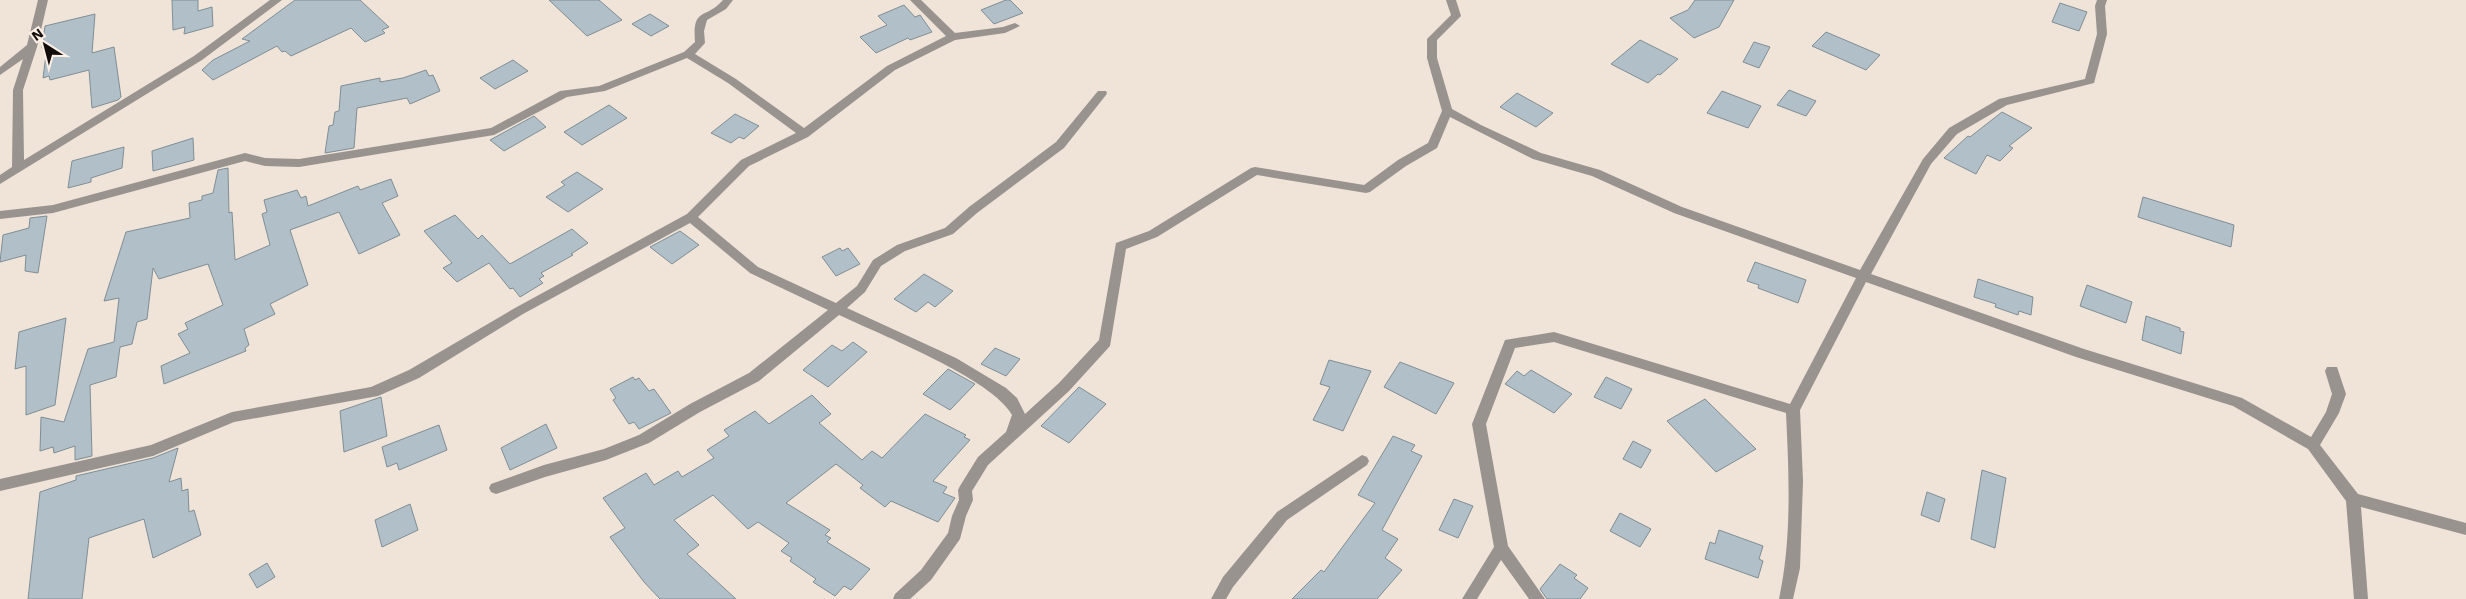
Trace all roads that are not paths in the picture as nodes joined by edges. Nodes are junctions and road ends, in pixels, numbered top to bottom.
1 (42, 0) edge
2 (277, 0) edge
3 (728, 0) edge
4 (915, 0) edge
5 (1451, 0) edge
6 (2102, 0) edge
7 (1015, 26) dead end
8 (953, 37) junction
9 (32, 47) junction
10 (688, 54) junction
11 (0, 72) edge
12 (1102, 93) dead end
13 (1447, 111) junction
14 (804, 134) junction
15 (18, 168) junction
16 (0, 180) edge
17 (0, 215) edge
18 (691, 217) junction
19 (1863, 276) junction
20 (839, 309) junction
21 (2332, 371) dead end
22 (1793, 410) junction
23 (1010, 435) junction
24 (2313, 445) junction
25 (1362, 461) dead end
26 (0, 484) edge
27 (496, 488) dead end
28 (2353, 500) junction
29 (2466, 529) edge
30 (1501, 548) junction
31 (900, 599) edge
32 (1218, 599) edge
33 (1469, 599) edge
34 (1538, 599) edge
35 (1786, 599) edge
36 (2360, 599) edge

1 - 9 street
2 - 15 street
3 - 10 street
4 - 8 street
5 - 13 street
6 - 19 street
7 - 8 street
8 - 14 street
9 - 11 street
9 - 15 street
10 - 14 street
10 - 17 street
12 - 20 street
13 - 19 street
13 - 23 street
14 - 18 street
15 - 16 street
18 - 20 street
18 - 26 street
19 - 22 street
19 - 24 street
20 - 23 street
20 - 27 street
21 - 24 street
22 - 30 street
22 - 35 street
23 - 31 street
24 - 28 street
25 - 32 street
28 - 29 street
28 - 36 street
30 - 33 street
30 - 34 street

